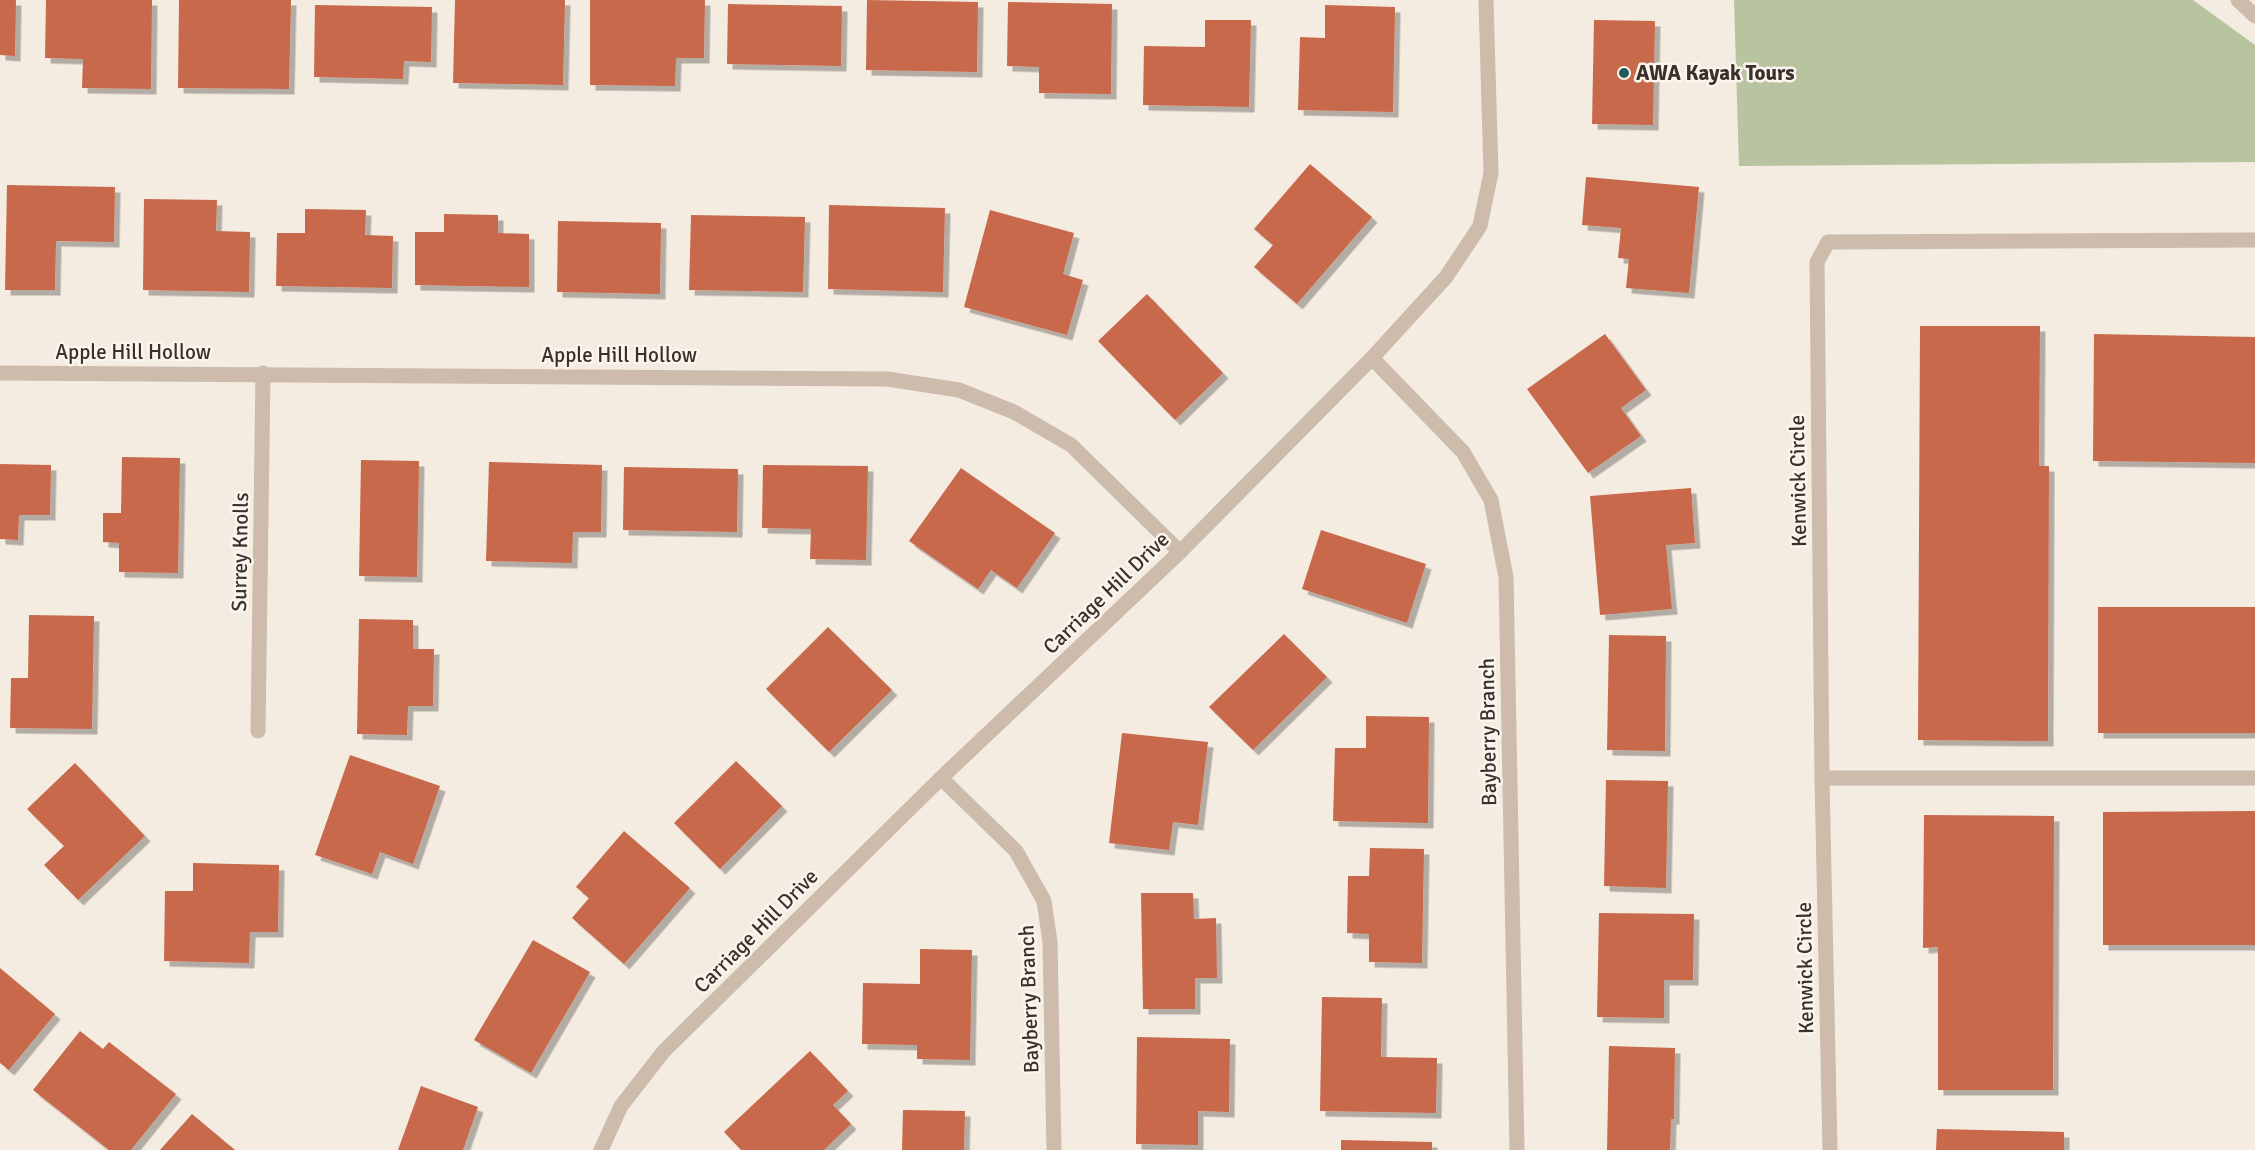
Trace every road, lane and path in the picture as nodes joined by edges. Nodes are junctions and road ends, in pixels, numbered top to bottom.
1 (1486, 0) edge
2 (2238, 0) edge
3 (2255, 16) edge
4 (2255, 240) edge
5 (1372, 358) junction
6 (0, 373) edge
7 (263, 373) junction
8 (1180, 552) junction
9 (258, 731) dead end
10 (941, 778) junction
11 (1822, 778) junction
12 (2255, 778) edge
13 (601, 1150) edge
14 (1054, 1150) edge
15 (1517, 1150) edge
16 (1830, 1150) edge

1 - 5 street, Carriage Hill Drive
2 - 3 street
4 - 11 street, Kenwick Circle
5 - 8 street, Carriage Hill Drive
5 - 15 street, Bayberry Branch
6 - 7 street, Apple Hill Hollow
7 - 8 street, Apple Hill Hollow
7 - 9 street, Surrey Knolls
8 - 10 street, Carriage Hill Drive
10 - 13 street, Carriage Hill Drive
10 - 14 street, Bayberry Branch
11 - 12 street
11 - 16 street, Kenwick Circle

